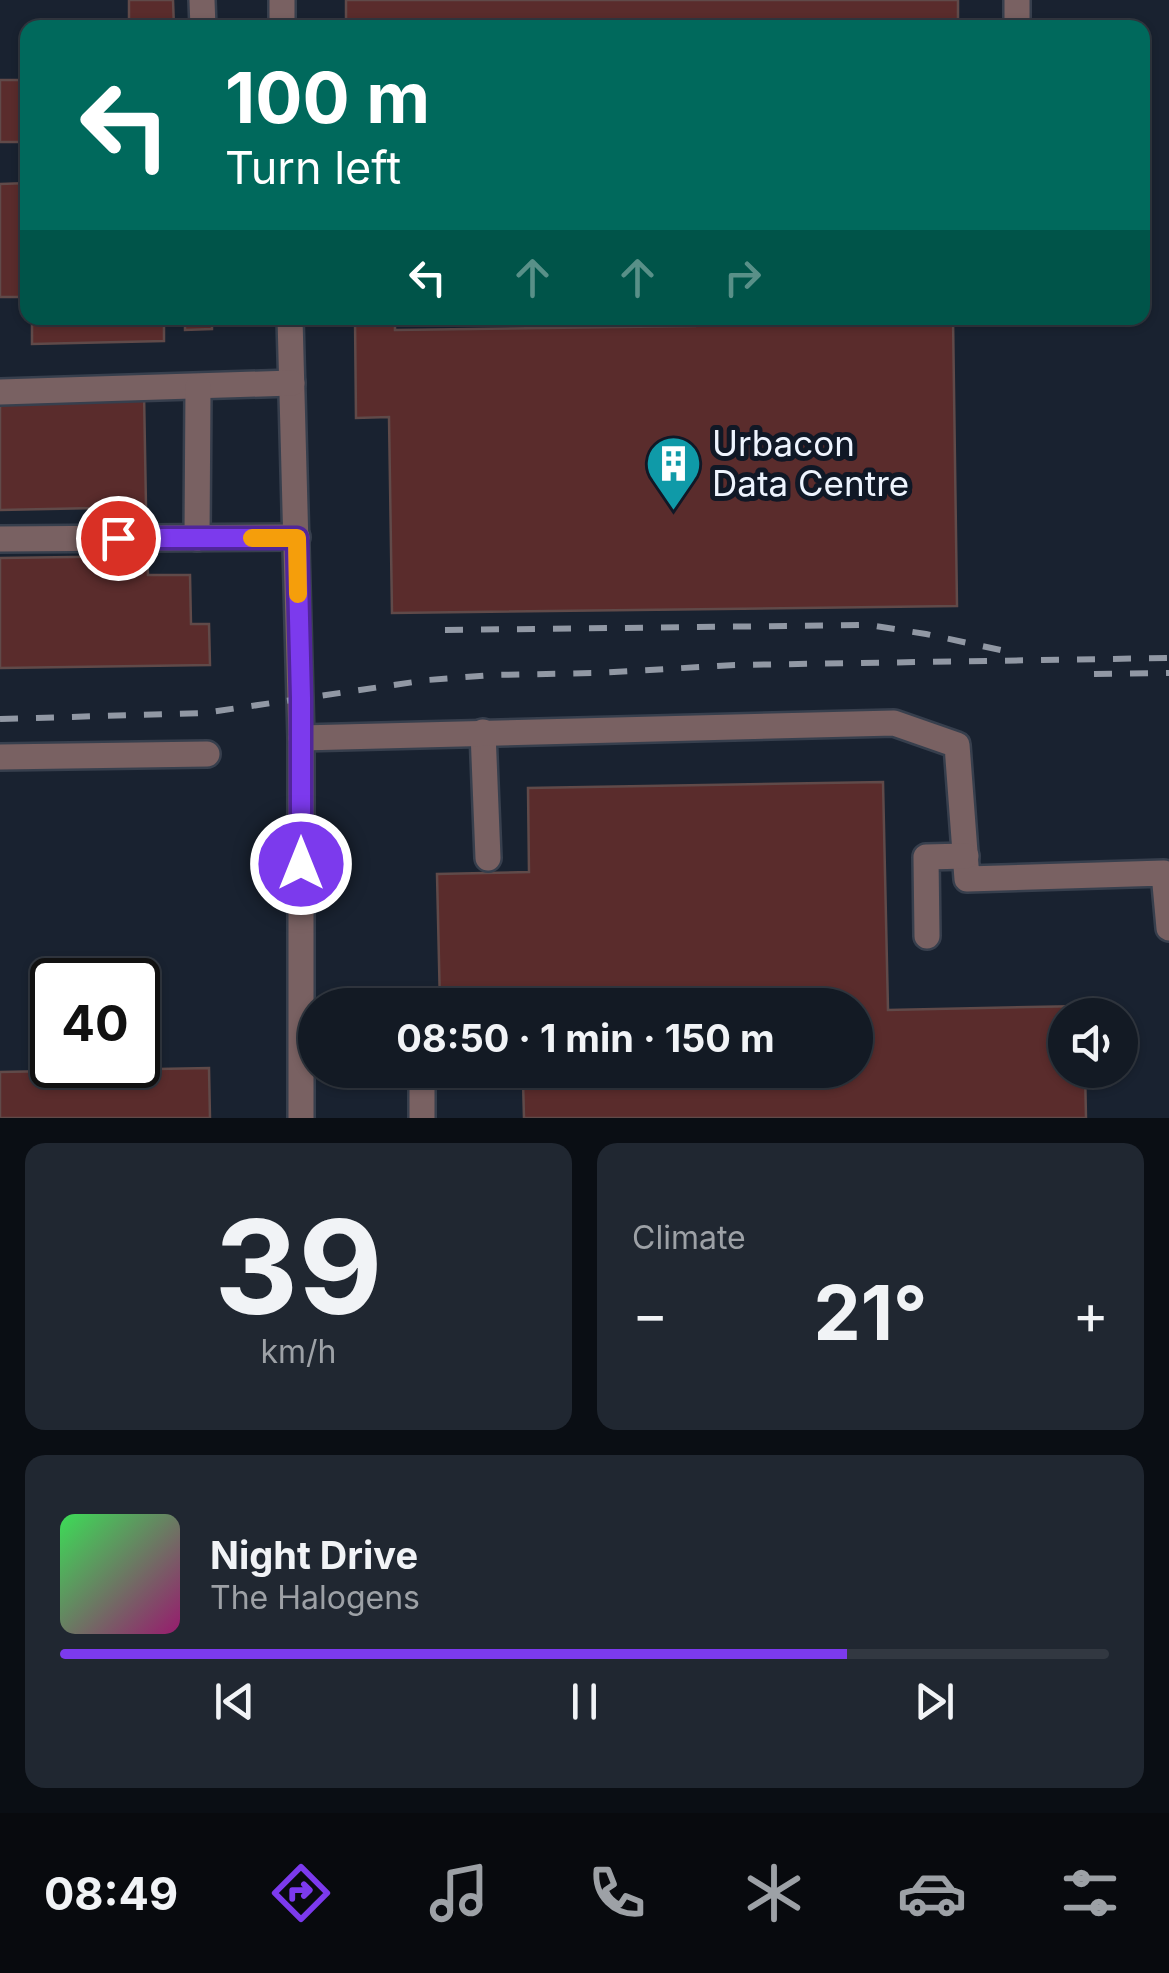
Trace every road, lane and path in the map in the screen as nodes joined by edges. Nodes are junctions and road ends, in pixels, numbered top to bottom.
1 (290, 325) edge
2 (292, 383) junction
3 (198, 387) junction
4 (0, 392) edge
5 (0, 538) edge
6 (198, 538) junction
7 (297, 538) junction
8 (482, 732) junction
9 (301, 738) junction
10 (207, 754) dead end
11 (0, 757) edge
12 (966, 856) junction
13 (488, 858) dead end
14 (1169, 928) edge
15 (926, 936) dead end
16 (422, 1088) edge
17 (301, 1118) edge
18 (422, 1118) edge

1 - 2 street
2 - 3 street
2 - 7 street
3 - 4 street
3 - 6 street
5 - 6 street
6 - 7 street
7 - 9 street
8 - 9 street
8 - 12 street
8 - 13 street
9 - 17 street
10 - 11 street
12 - 14 street
12 - 15 street
16 - 18 street

